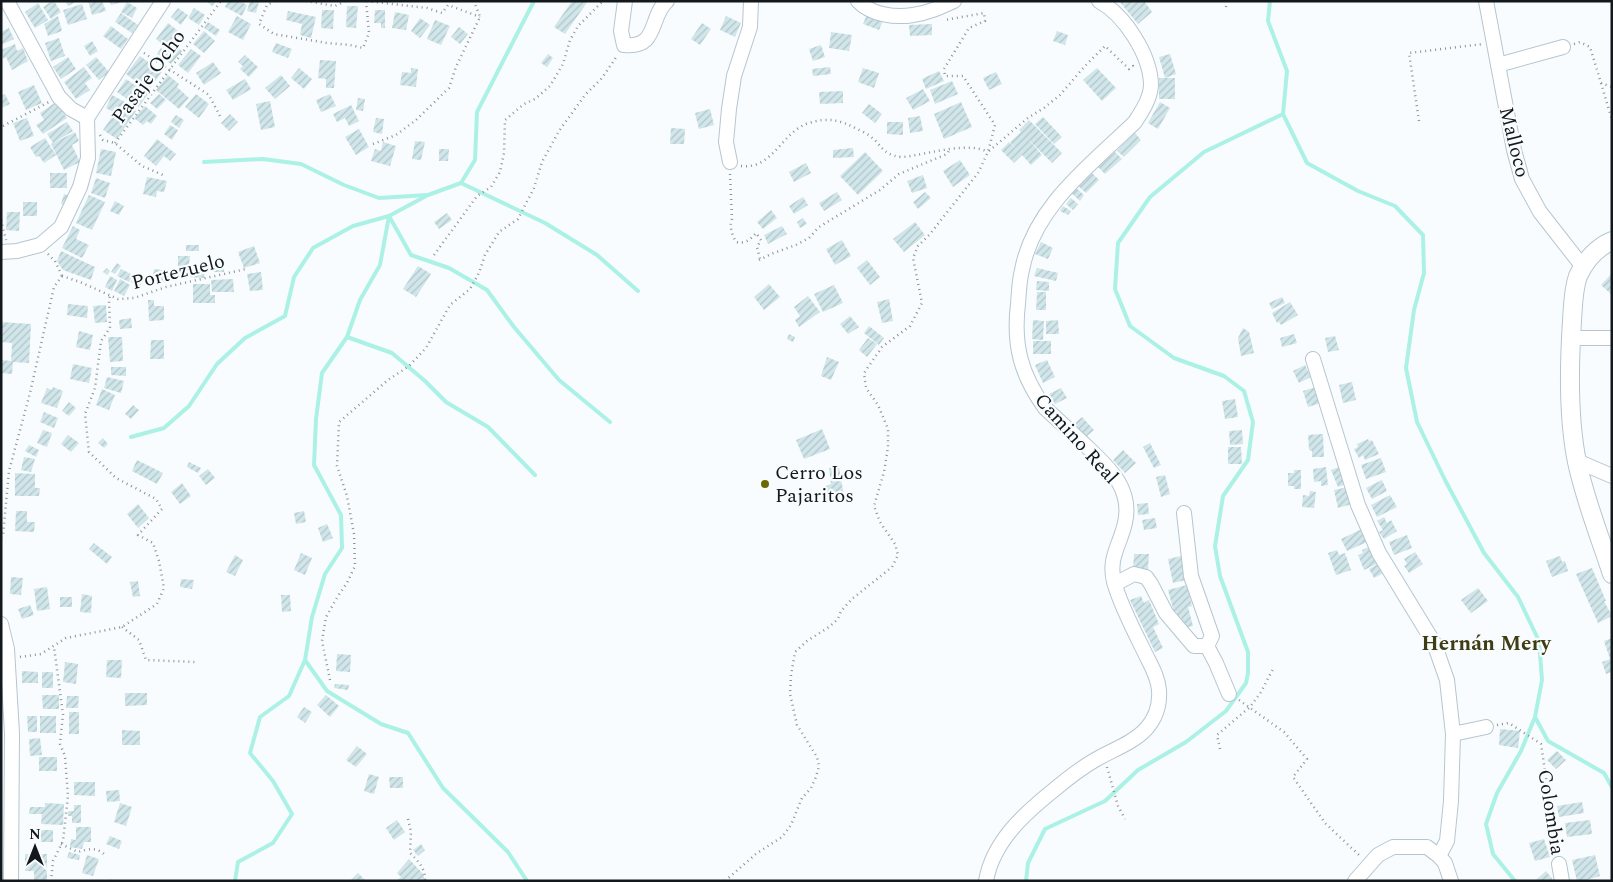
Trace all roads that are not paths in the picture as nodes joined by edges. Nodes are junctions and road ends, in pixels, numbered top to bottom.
1 (7, 1) edge
2 (626, 1) edge
3 (667, 1) edge
4 (751, 1) edge
5 (858, 1) edge
6 (954, 1) edge
7 (1100, 1) edge
8 (1486, 1) edge
9 (157, 4) edge
10 (1563, 46) road end
11 (1498, 66) junction
12 (87, 118) junction
13 (730, 162) road end
14 (1612, 241) edge
15 (5, 252) edge
16 (1583, 267) junction
17 (1571, 338) junction
18 (1612, 338) edge
19 (1313, 359) dead end
20 (1577, 461) junction
21 (1612, 476) edge
22 (1184, 513) dead end
23 (1612, 574) edge
24 (1115, 584) junction
25 (1, 624) edge
26 (1207, 646) junction
27 (1229, 694) dead end
28 (1486, 727) road end
29 (1453, 734) junction
30 (1440, 856) junction
31 (1559, 864) road end
32 (11, 881) edge
33 (986, 881) edge
34 (1355, 881) edge
35 (1451, 881) edge
36 (1562, 881) edge

1 - 12 street
2 - 3 street
4 - 13 street
5 - 6 street
7 - 24 street, Camino Real
8 - 11 street, Malloco
9 - 12 street
10 - 11 street
11 - 16 street, Malloco
12 - 15 street
14 - 16 main road
16 - 17 main road
17 - 18 street
17 - 20 main road
19 - 29 street
20 - 21 street
20 - 23 main road
22 - 26 street
24 - 26 street
24 - 33 street, Camino Real
25 - 32 street
26 - 27 street
28 - 29 street
29 - 30 street
30 - 34 street
30 - 35 street
31 - 36 street, Colombia

